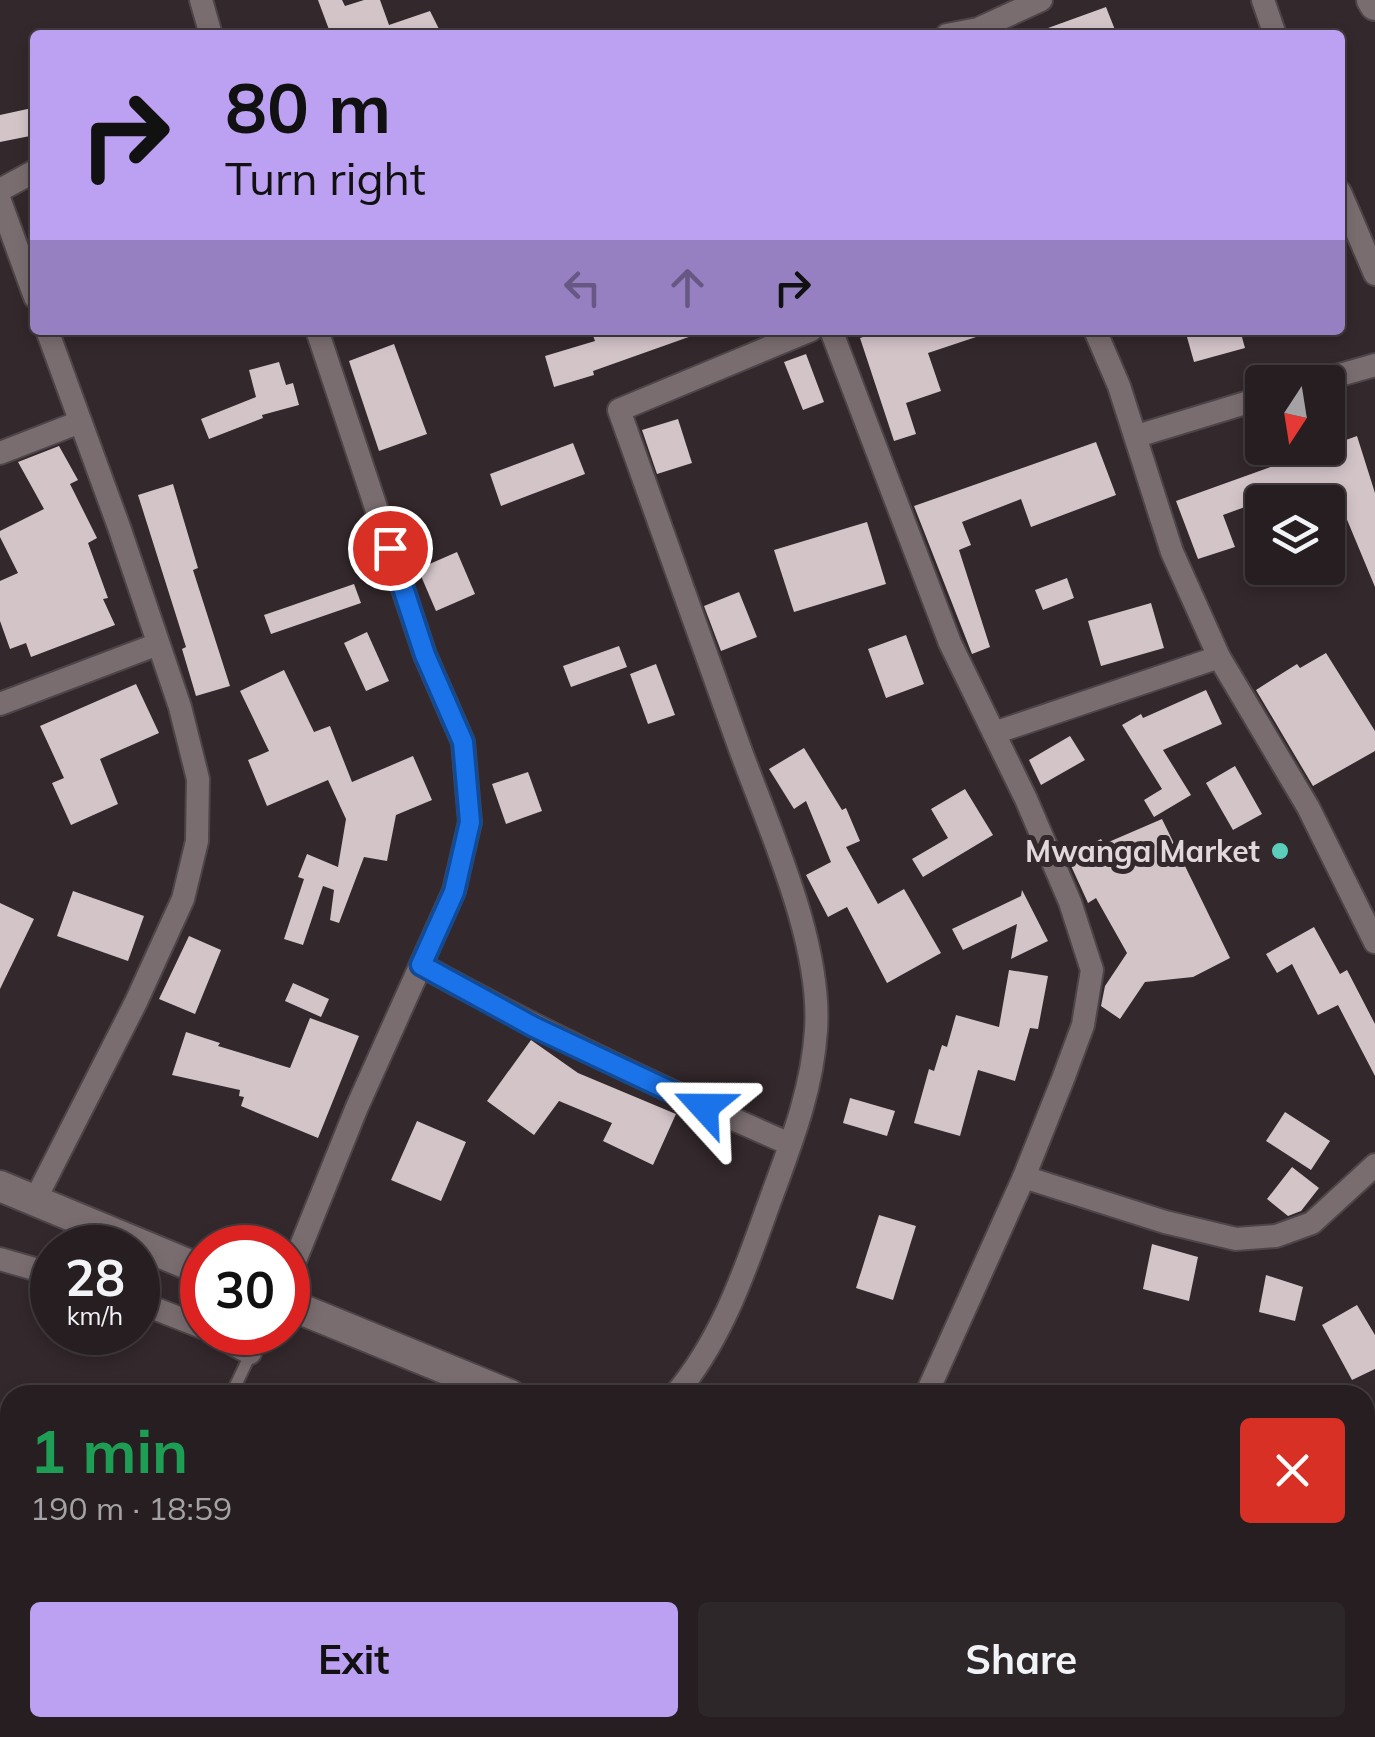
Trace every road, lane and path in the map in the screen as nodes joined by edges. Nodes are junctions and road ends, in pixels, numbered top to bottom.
1 (201, 0) edge
2 (1040, 0) edge
3 (1263, 0) edge
4 (210, 30) edge
5 (983, 30) edge
6 (1274, 30) edge
7 (30, 174) edge
8 (0, 190) edge
9 (0, 201) edge
10 (1345, 204) edge
11 (1375, 274) edge
12 (30, 283) edge
13 (49, 335) edge
14 (319, 335) edge
15 (799, 335) edge
16 (832, 335) edge
17 (1097, 335) edge
18 (1375, 365) edge
19 (1345, 374) edge
20 (1245, 403) edge
21 (80, 422) junction
22 (1137, 436) junction
23 (0, 453) edge
24 (158, 644) junction
25 (1219, 657) junction
26 (0, 704) edge
27 (994, 734) junction
28 (1375, 942) edge
29 (421, 965) junction
30 (790, 1144) junction
31 (1375, 1165) edge
32 (1024, 1177) junction
33 (0, 1186) edge
34 (34, 1200) junction
35 (309, 1225) edge
36 (0, 1259) edge
37 (180, 1261) edge
38 (30, 1268) edge
39 (310, 1313) edge
40 (249, 1355) edge
41 (236, 1385) edge
42 (486, 1385) edge
43 (684, 1385) edge
44 (930, 1385) edge

1 - 4 street
2 - 5 street
3 - 6 street
7 - 8 street
9 - 12 street
10 - 11 street
13 - 21 street
14 - 29 street
15 - 30 street
16 - 27 street
17 - 22 street
18 - 19 street
20 - 22 street
21 - 23 street
21 - 24 street
22 - 25 street
24 - 26 street
24 - 34 street
25 - 27 street
25 - 28 street
27 - 32 street
29 - 30 street
29 - 35 street
30 - 43 street
31 - 32 street
32 - 44 street
33 - 34 main road
34 - 37 main road
36 - 38 street
39 - 42 main road
40 - 41 lane

